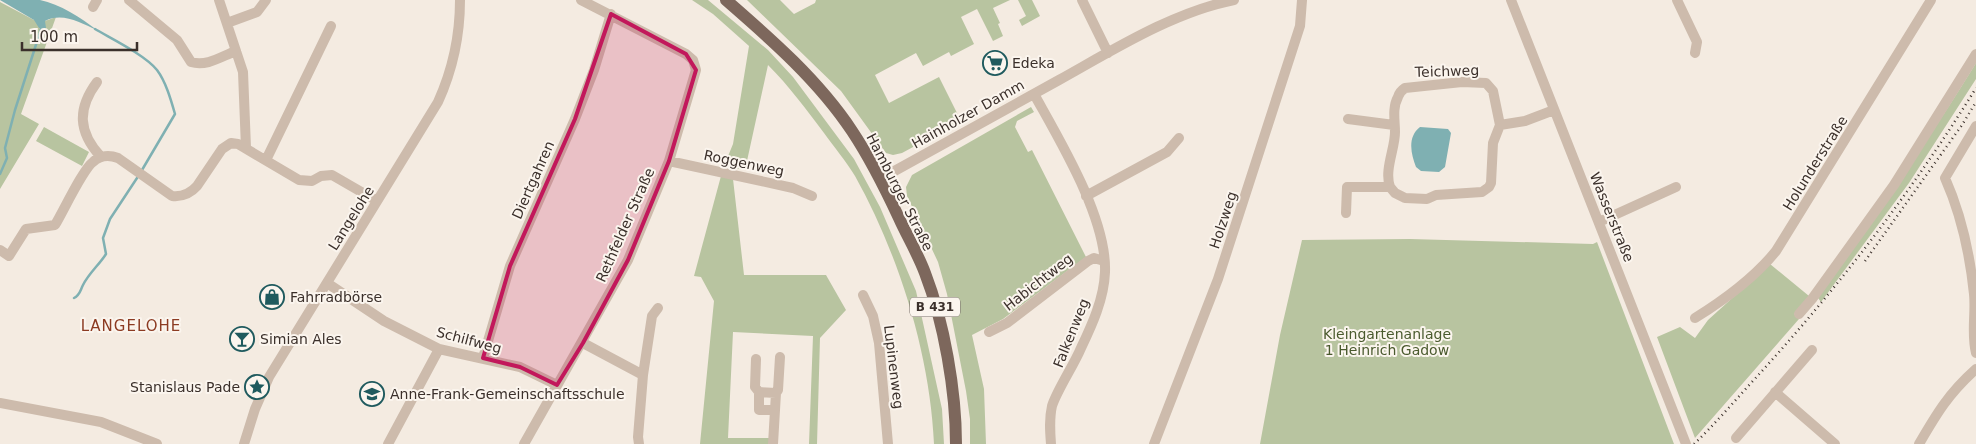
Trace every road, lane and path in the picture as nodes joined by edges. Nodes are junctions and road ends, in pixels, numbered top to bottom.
1 (129, 0) edge
2 (219, 0) edge
3 (266, 0) edge
4 (460, 0) edge
5 (581, 0) edge
6 (726, 0) edge
7 (1082, 0) edge
8 (1234, 0) edge
9 (1302, 0) edge
10 (1511, 0) edge
11 (1677, 0) edge
12 (1931, 0) edge
13 (610, 14) junction
14 (227, 23) junction
15 (331, 26) dead end
16 (236, 50) junction
17 (1108, 53) junction
18 (1695, 53) dead end
19 (1976, 54) edge
20 (97, 82) dead end
21 (1034, 94) junction
22 (1554, 110) junction
23 (1348, 119) dead end
24 (1394, 125) junction
25 (1500, 125) junction
26 (1976, 126) edge
27 (1179, 138) dead end
28 (246, 148) junction
29 (101, 157) junction
30 (266, 160) junction
31 (669, 161) junction
32 (880, 179) junction
33 (1390, 187) junction
34 (1676, 187) dead end
35 (812, 196) dead end
36 (1086, 196) junction
37 (377, 201) junction
38 (1346, 213) dead end
39 (1599, 222) junction
40 (0, 250) edge
41 (1104, 261) junction
42 (327, 283) junction
43 (863, 295) dead end
44 (658, 308) dead end
45 (1799, 314) dead end
46 (1695, 318) dead end
47 (989, 332) dead end
48 (583, 343) junction
49 (439, 349) junction
50 (1812, 350) dead end
51 (1976, 352) edge
52 (483, 358) junction
53 (780, 358) dead end
54 (756, 359) dead end
55 (1976, 368) edge
56 (643, 375) junction
57 (557, 385) junction
58 (760, 392) junction
59 (1775, 392) junction
60 (776, 393) junction
61 (0, 404) edge
62 (775, 410) junction
63 (1736, 438) dead end
64 (157, 444) edge
65 (244, 444) edge
66 (388, 444) edge
67 (524, 444) edge
68 (639, 444) edge
69 (773, 444) edge
70 (888, 444) edge
71 (956, 444) edge
72 (1051, 444) edge
73 (1154, 444) edge
74 (1686, 444) edge
75 (1835, 444) edge
76 (1919, 444) edge

1 - 16 street
2 - 14 street
3 - 14 street
4 - 37 street, Langelohe
5 - 13 street
6 - 32 main road, Hamburger Straße / B 431
7 - 17 street
8 - 17 street, Hainholzer Damm
9 - 73 street, Holzweg
10 - 22 street, Wasserstraße
11 - 18 street
12 - 46 street, Holunderstraße
13 - 31 street, Rethfelder Straße
13 - 52 street, Diertgahren
14 - 16 street
15 - 30 street
16 - 28 street
17 - 21 street, Hainholzer Damm
19 - 45 street
20 - 29 street
21 - 32 street, Hainholzer Damm
21 - 36 street, Falkenweg
22 - 25 street
22 - 39 street, Wasserstraße
23 - 24 street
24 - 25 street, Teichweg
24 - 33 street, Teichweg
25 - 33 street, Teichweg
26 - 51 street
27 - 36 street
28 - 29 street
28 - 30 street
29 - 40 street
30 - 37 street
31 - 35 street, Roggenweg
31 - 48 street, Rethfelder Straße
32 - 71 main road, Hamburger Straße / B 431
33 - 38 street
34 - 39 street
36 - 41 street, Falkenweg
37 - 42 street, Langelohe
39 - 74 street, Wasserstraße
41 - 47 street, Habichtweg
41 - 72 street, Falkenweg
42 - 49 street, Schilfweg
42 - 65 street, Langelohe
43 - 70 street, Lupinenweg
44 - 56 street
48 - 56 street
48 - 57 street, Rethfelder Straße
49 - 52 street, Schilfweg
49 - 66 street
50 - 59 street
52 - 57 street, Schilfweg
53 - 60 street
54 - 58 street
55 - 76 street
56 - 68 street
57 - 67 street, Rethfelder Straße
58 - 60 street
58 - 62 street
59 - 63 street
59 - 75 street
60 - 62 street
61 - 64 street
62 - 69 street

